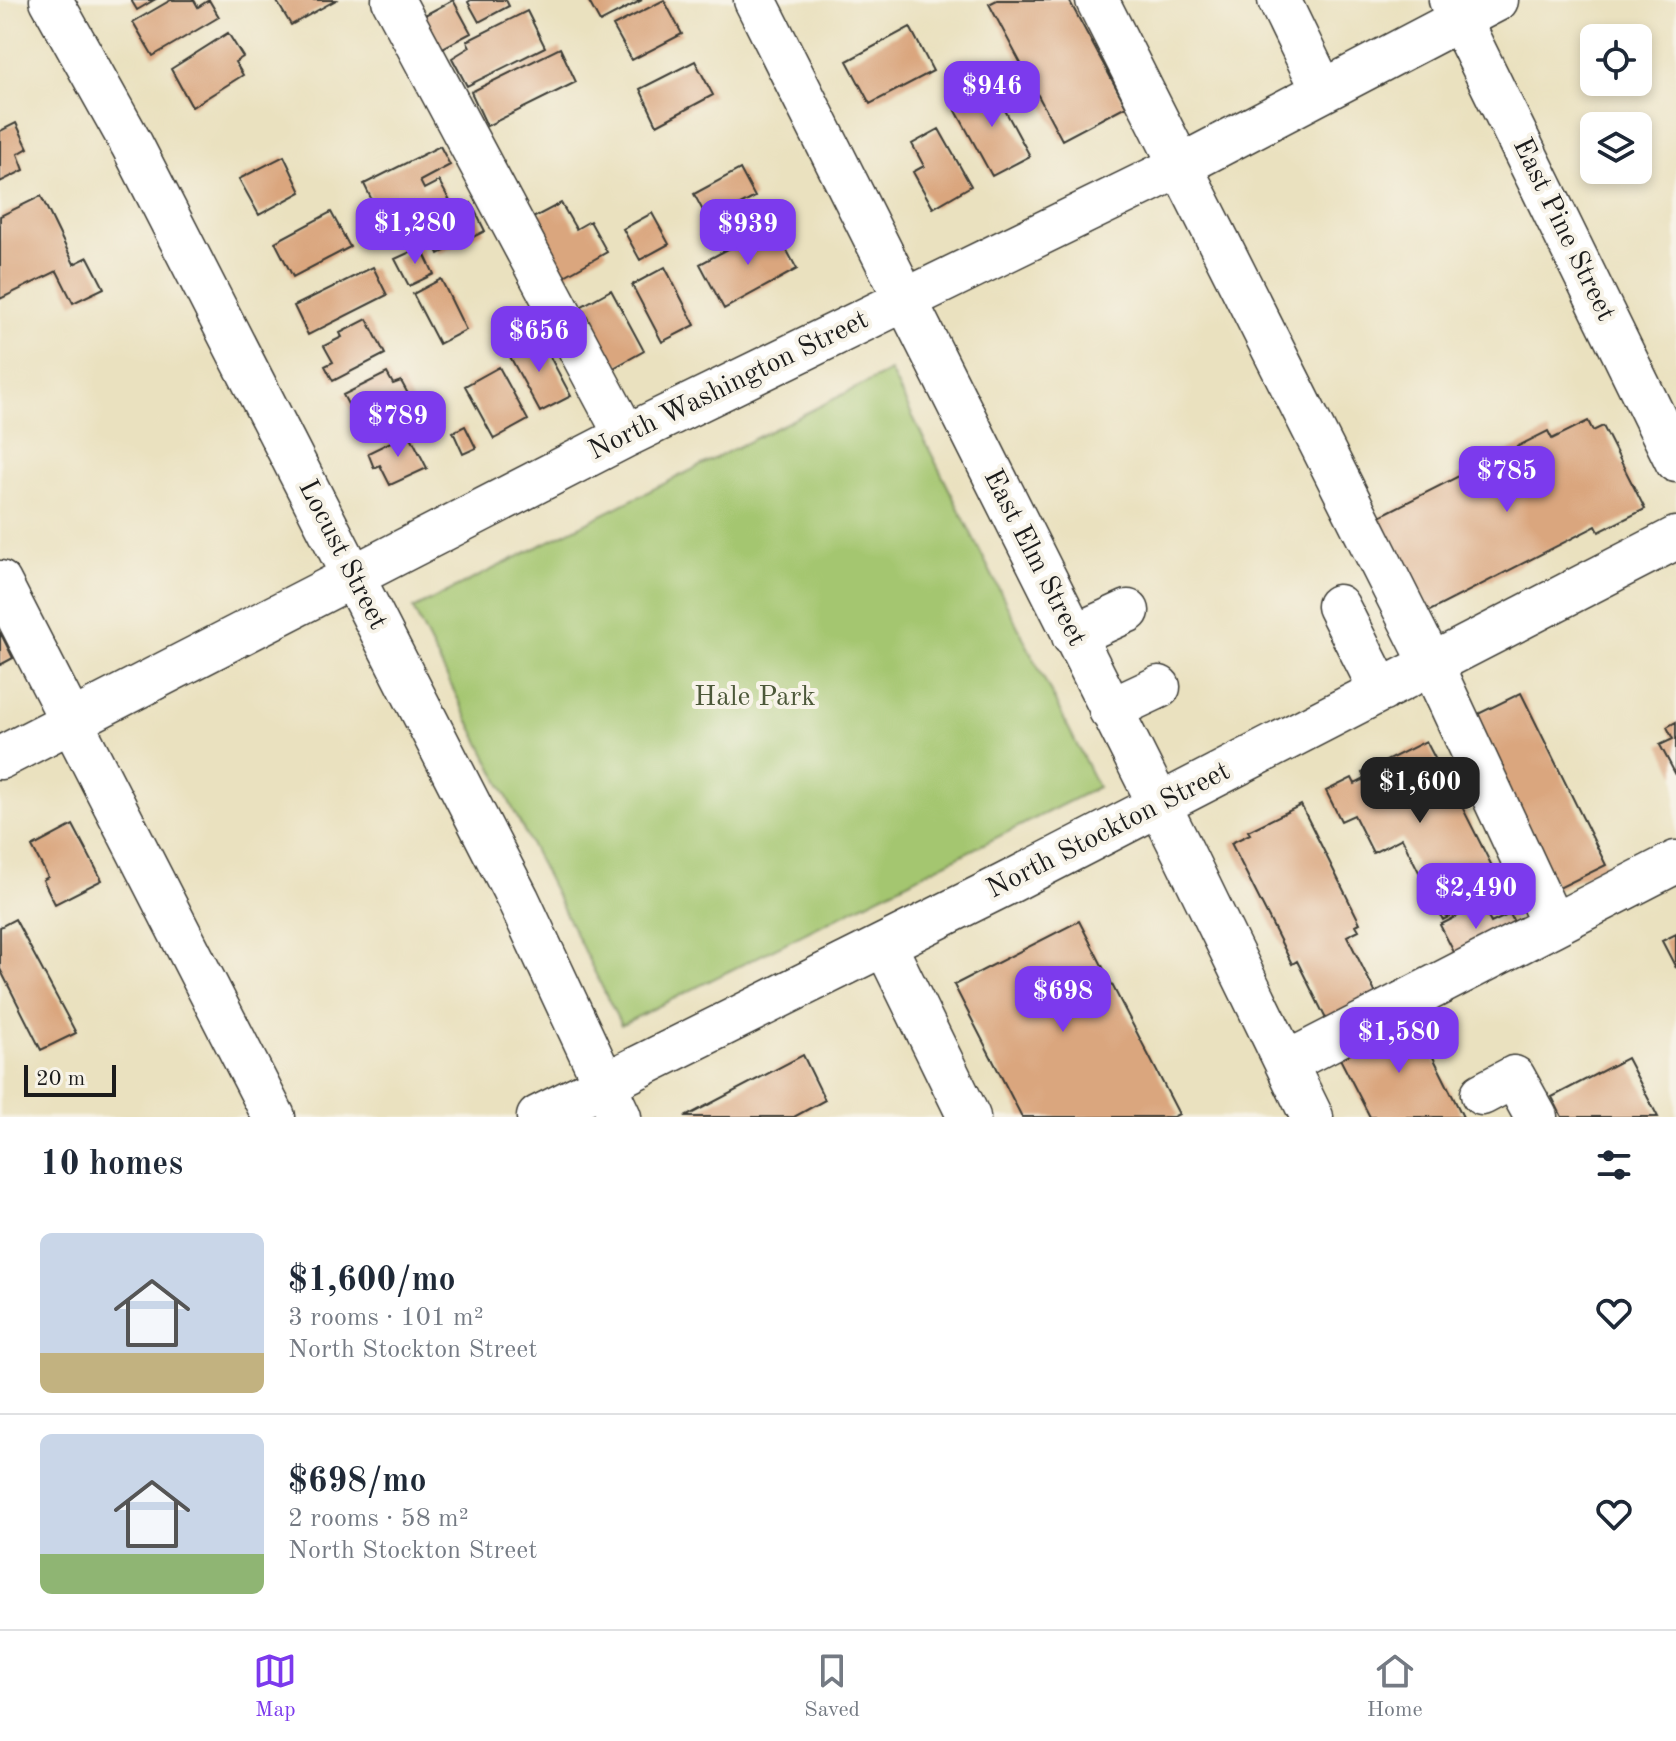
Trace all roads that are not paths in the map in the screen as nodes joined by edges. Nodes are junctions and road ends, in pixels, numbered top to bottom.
1 (51, 0) edge
2 (393, 0) edge
3 (755, 0) edge
4 (1097, 0) edge
5 (1279, 0) edge
6 (1497, 0) edge
7 (1455, 10) edge
8 (1323, 91) junction
9 (1180, 166) junction
10 (904, 300) junction
11 (626, 436) junction
12 (1676, 461) edge
13 (1676, 538) edge
14 (354, 578) junction
15 (0, 582) edge
16 (1338, 606) dead end
17 (1128, 611) dead end
18 (1073, 636) junction
19 (1432, 665) junction
20 (1159, 687) dead end
21 (1381, 691) junction
22 (1110, 710) junction
23 (70, 721) junction
24 (0, 758) edge
25 (1158, 805) junction
26 (1676, 862) edge
27 (1553, 925) junction
28 (885, 945) junction
29 (1286, 1063) junction
30 (1482, 1094) dead end
31 (612, 1100) edge
32 (274, 1117) edge
33 (538, 1117) edge
34 (969, 1117) edge
35 (1312, 1117) edge
36 (1536, 1117) edge

1 - 14 street, Locust Street
2 - 11 street
3 - 10 street, East Elm Street
4 - 9 street
5 - 8 street
6 - 7 street, North Washington Street
7 - 8 street, North Washington Street
7 - 12 street, East Pine Street
8 - 9 street, North Washington Street
9 - 10 street, North Washington Street
9 - 19 street
10 - 11 street, North Washington Street
10 - 18 street, East Elm Street
11 - 14 street, North Washington Street
13 - 19 street, North Stockton Street
14 - 23 street, North Washington Street
14 - 31 street, Locust Street
15 - 23 street
16 - 21 street
17 - 18 street
18 - 22 street, East Elm Street
19 - 21 street, North Stockton Street
19 - 27 street
20 - 22 street
21 - 25 street, North Stockton Street
22 - 25 street, East Elm Street
23 - 24 street, North Washington Street
23 - 32 street
25 - 28 street, North Stockton Street
25 - 29 street, East Elm Street
26 - 27 street
27 - 29 street
28 - 31 street, North Stockton Street
28 - 34 street
29 - 35 street, East Elm Street
30 - 36 street
31 - 33 street, North Stockton Street

